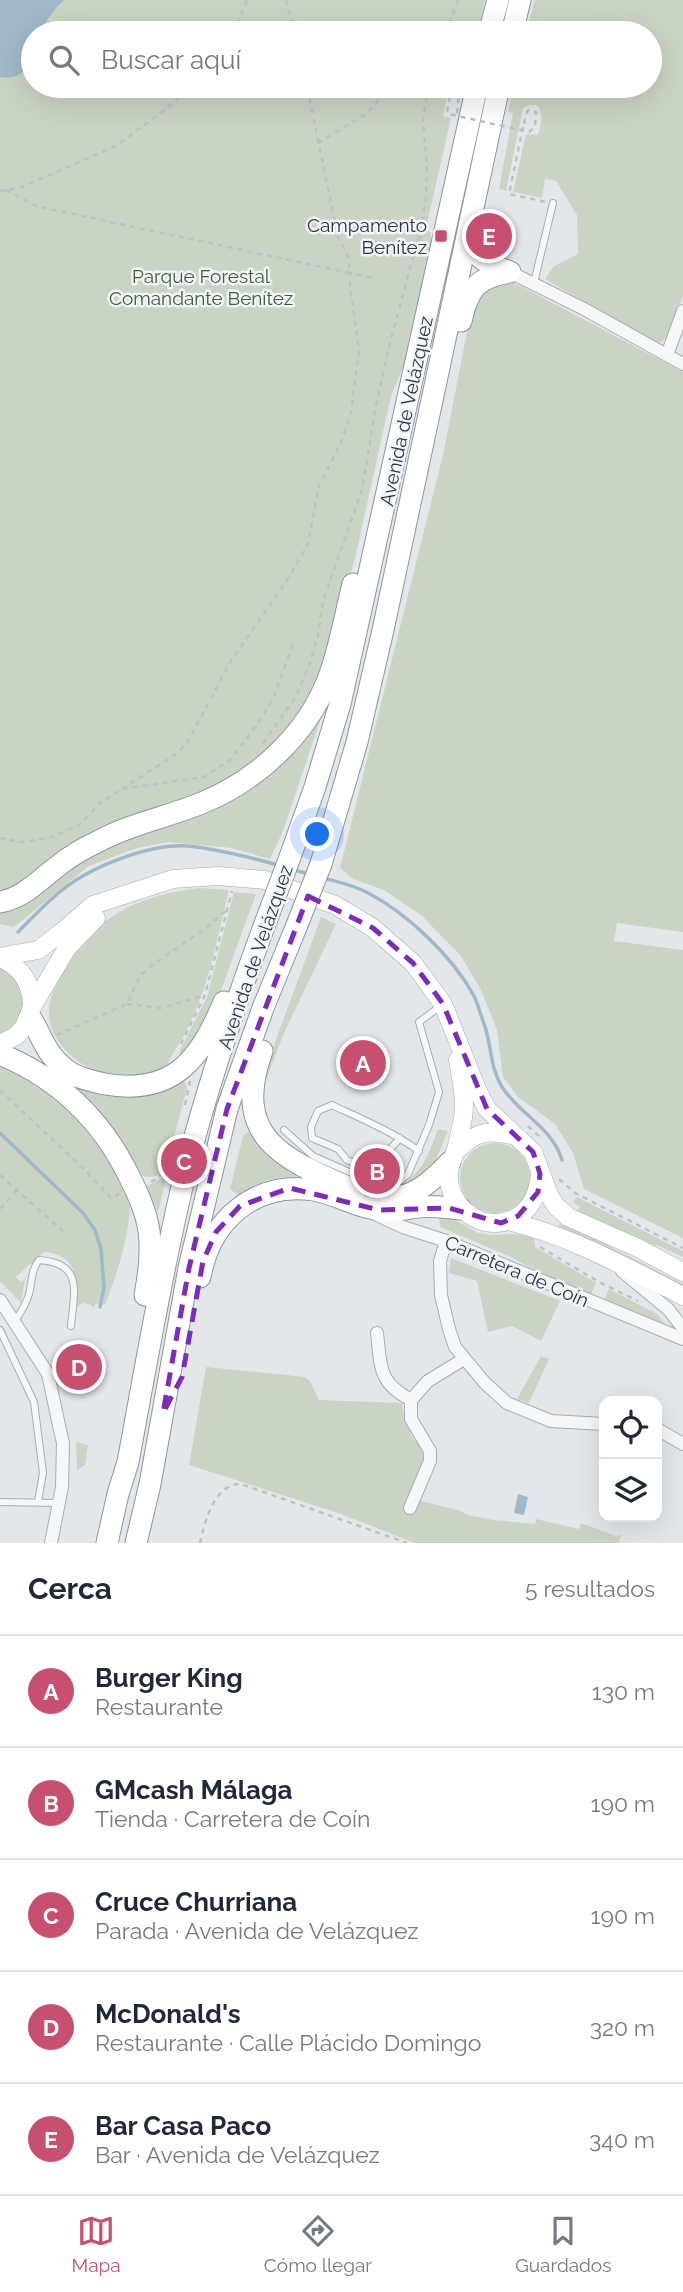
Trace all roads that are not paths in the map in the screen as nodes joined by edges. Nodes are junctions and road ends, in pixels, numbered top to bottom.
1 (498, 0) edge
2 (520, 0) edge
3 (492, 21) edge
4 (515, 21) edge
5 (474, 98) edge
6 (496, 98) edge
7 (553, 203) road end
8 (466, 241) junction
9 (509, 272) junction
10 (534, 284) junction
11 (683, 311) edge
12 (667, 355) junction
13 (683, 364) edge
14 (416, 472) junction
15 (388, 496) junction
16 (136, 890) junction
17 (0, 902) edge
18 (295, 929) junction
19 (0, 957) edge
20 (252, 959) junction
21 (443, 1004) junction
22 (31, 1012) junction
23 (410, 1019) dead end
24 (419, 1022) junction
25 (454, 1032) junction
26 (0, 1044) edge
27 (0, 1054) edge
28 (517, 1129) junction
29 (284, 1130) dead end
30 (400, 1138) junction
31 (419, 1151) junction
32 (300, 1157) junction
33 (453, 1157) junction
34 (549, 1176) junction
35 (351, 1204) junction
36 (461, 1209) junction
37 (508, 1221) junction
38 (446, 1241) junction
39 (636, 1247) junction
40 (603, 1255) junction
41 (683, 1264) edge
42 (683, 1272) edge
43 (683, 1296) edge
44 (0, 1300) edge
45 (15, 1321) junction
46 (71, 1326) dead end
47 (683, 1328) edge
48 (0, 1330) edge
49 (377, 1333) dead end
50 (683, 1339) edge
51 (464, 1359) junction
52 (411, 1400) junction
53 (163, 1413) junction
54 (599, 1424) edge
55 (662, 1432) edge
56 (683, 1444) edge
57 (118, 1494) junction
58 (0, 1502) edge
59 (38, 1502) junction
60 (60, 1504) junction
61 (410, 1508) dead end
62 (51, 1543) edge
63 (107, 1543) edge
64 (136, 1543) edge

1 - 3 highway
2 - 4 highway
5 - 15 highway, Avenida de Velázquez
6 - 8 highway, Avenida de Velázquez
7 - 10 lane
8 - 9 highway
8 - 14 highway, Avenida de Velázquez
9 - 10 street
9 - 14 highway
10 - 12 street
11 - 12 street
12 - 13 street
14 - 18 highway, Avenida de Velázquez, bridge
15 - 17 highway
15 - 20 highway, Avenida de Velázquez, bridge
16 - 19 main road
16 - 21 main road
16 - 22 main road
18 - 32 highway
18 - 53 highway, Avenida de Velázquez
19 - 22 main road
20 - 22 highway
20 - 57 highway, Avenida de Velázquez
21 - 24 lane
21 - 25 main road
22 - 26 main road
23 - 24 lane
24 - 31 lane
25 - 28 main road
25 - 33 main road
27 - 57 highway
28 - 33 main road
28 - 34 main road
29 - 32 lane
30 - 30 lane
30 - 31 lane
31 - 32 lane
32 - 33 highway
33 - 36 main road
34 - 37 main road
34 - 39 main road
35 - 36 highway
35 - 38 street, Carretera de Coín
35 - 53 highway
36 - 37 main road
37 - 40 main road
38 - 50 street, Carretera de Coín
38 - 51 street
39 - 41 street
39 - 42 main road
40 - 43 main road
40 - 47 street
44 - 45 street
45 - 46 lane
45 - 60 street
48 - 59 lane
49 - 52 street
51 - 52 street
51 - 54 street
52 - 61 street
53 - 64 highway, Avenida de Velázquez
55 - 56 street
57 - 63 highway, Avenida de Velázquez
58 - 59 lane
59 - 60 lane
60 - 62 street

